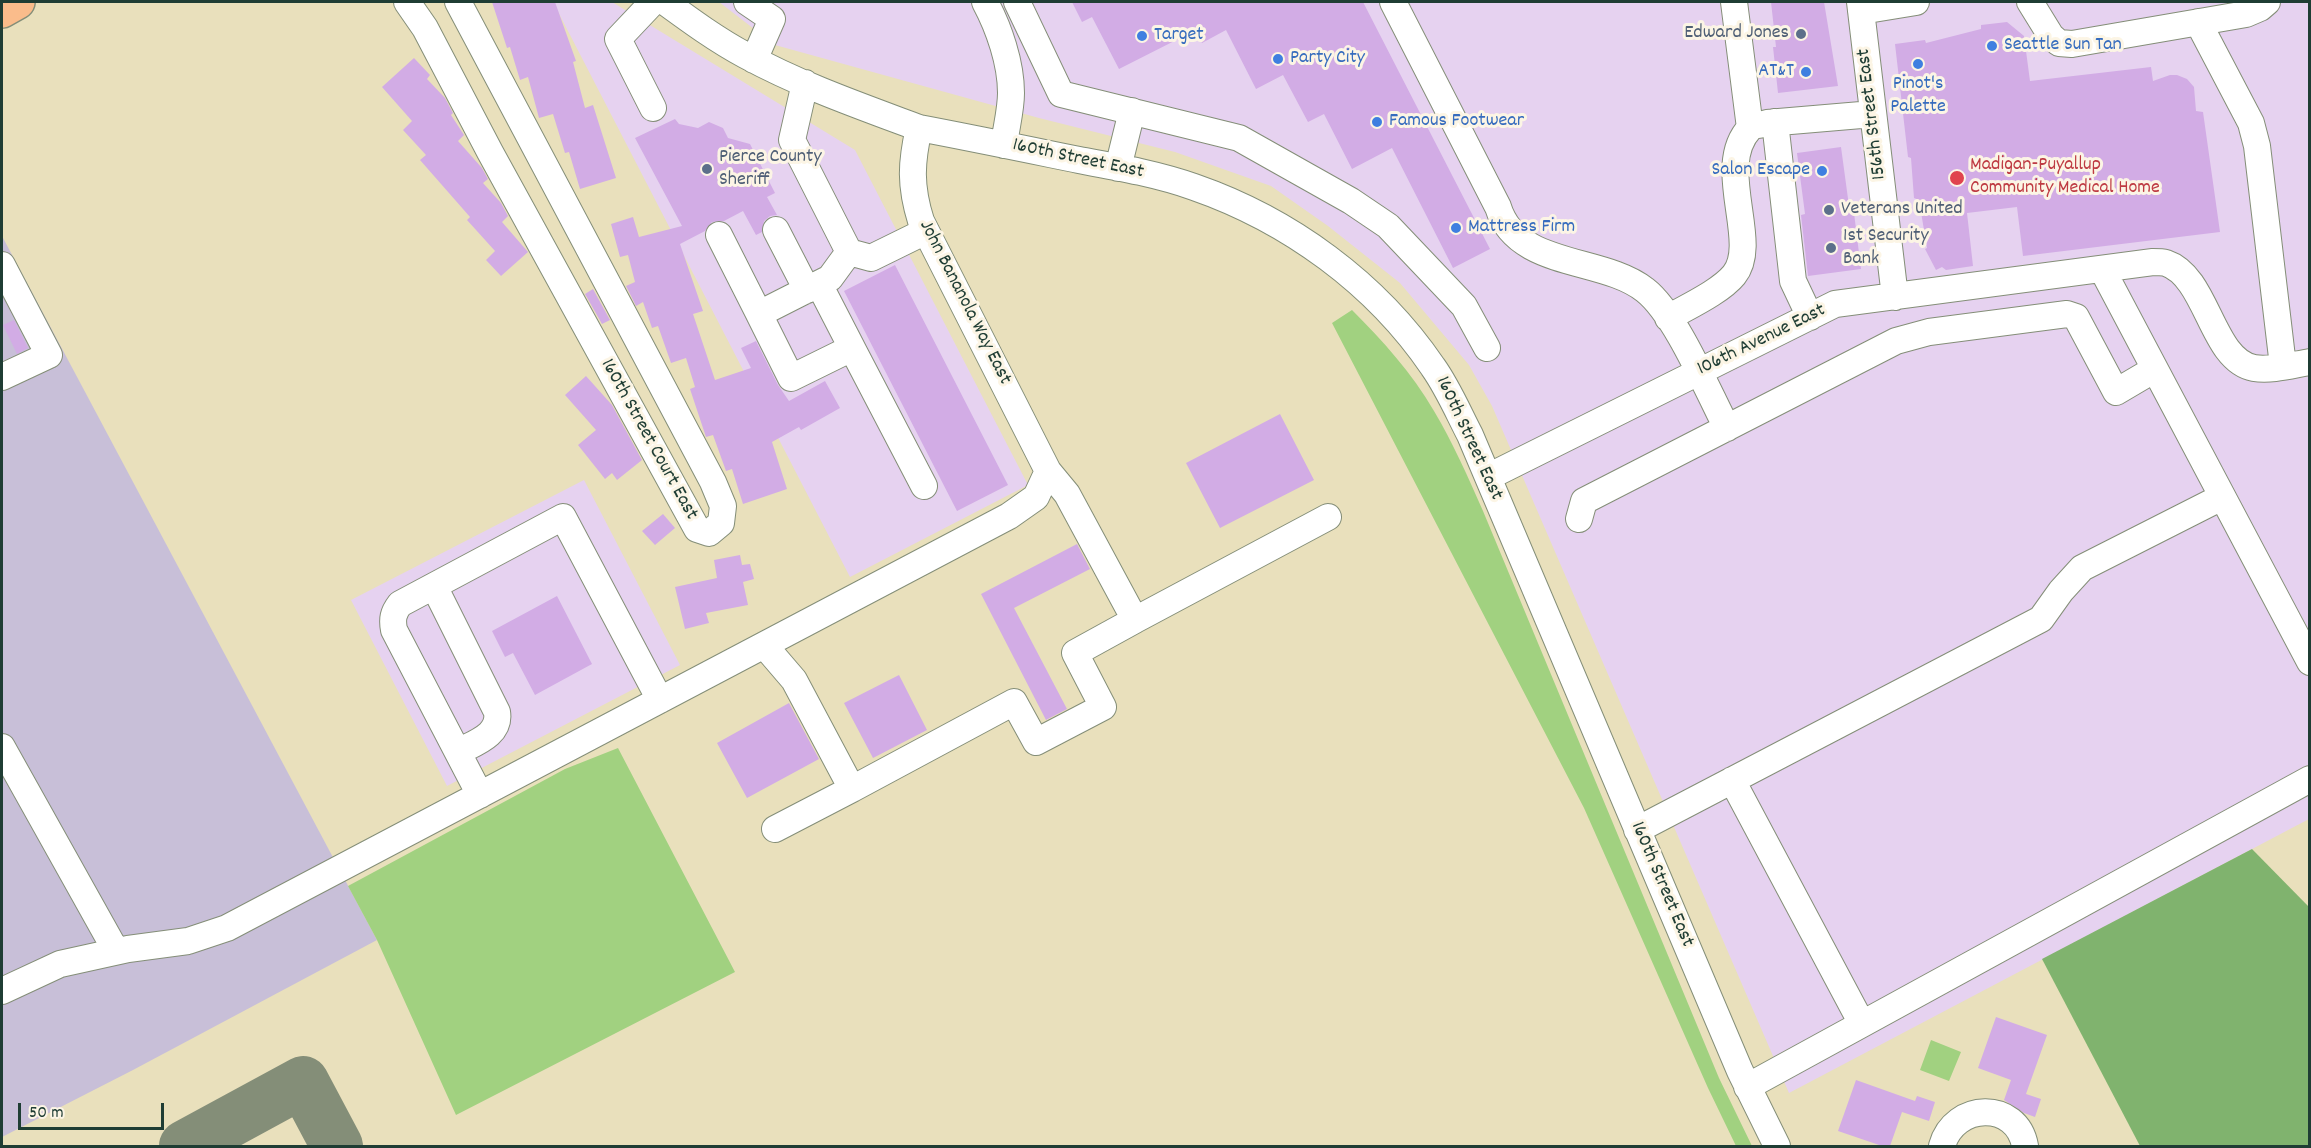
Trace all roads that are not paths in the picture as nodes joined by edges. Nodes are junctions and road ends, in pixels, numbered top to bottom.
1 (18, 2) edge
2 (407, 2) edge
3 (458, 2) edge
4 (653, 2) edge
5 (665, 2) edge
6 (747, 2) edge
7 (985, 2) edge
8 (1017, 2) edge
9 (1393, 2) edge
10 (1734, 2) edge
11 (1916, 2) edge
12 (2030, 2) edge
13 (2267, 2) edge
14 (1860, 6) edge
15 (2, 11) edge
16 (2198, 22) junction
17 (754, 60) junction
18 (806, 83) junction
19 (653, 108) dead end
20 (1132, 111) junction
21 (1873, 114) junction
22 (1775, 122) junction
23 (919, 128) junction
24 (1750, 128) junction
25 (1004, 145) junction
26 (1118, 168) junction
27 (776, 230) dead end
28 (926, 231) junction
29 (719, 235) dead end
30 (586, 241) junction
31 (849, 252) junction
32 (550, 261) junction
33 (2, 265) edge
34 (2102, 269) junction
35 (813, 287) junction
36 (1895, 297) junction
37 (759, 314) junction
38 (1810, 317) junction
39 (1668, 318) junction
40 (852, 348) junction
41 (1487, 348) dead end
42 (2310, 363) edge
43 (2283, 366) junction
44 (2154, 369) junction
45 (1698, 372) junction
46 (2, 377) edge
47 (1727, 428) junction
48 (1048, 471) junction
49 (1488, 477) junction
50 (924, 486) dead end
51 (2222, 497) junction
52 (1329, 517) dead end
53 (1579, 519) dead end
54 (435, 586) junction
55 (1135, 621) junction
56 (764, 645) junction
57 (2310, 662) edge
58 (660, 700) junction
59 (2, 747) edge
60 (458, 752) junction
61 (2310, 779) edge
62 (1732, 780) junction
63 (852, 789) junction
64 (480, 795) junction
65 (774, 830) dead end
66 (1637, 830) junction
67 (116, 951) junction
68 (2, 991) edge
69 (1862, 1024) junction
70 (1747, 1087) junction
71 (1777, 1146) edge
72 (1942, 1146) edge
73 (2025, 1146) edge

1 - 15 main road
2 - 32 street, 160th Street Court East
3 - 30 street, 160th Street Court East
4 - 19 street
5 - 17 street, 160th Street East
6 - 17 street
7 - 25 street
8 - 20 street
9 - 39 street
10 - 24 street
11 - 14 street
12 - 16 street
13 - 16 street
14 - 21 street, 156th Street East
16 - 43 street
17 - 18 street, 160th Street East
18 - 23 street, 160th Street East
18 - 31 street
20 - 26 street
20 - 41 street
21 - 22 street
21 - 36 street, 156th Street East
22 - 24 street
22 - 38 street
23 - 25 street, 160th Street East
23 - 28 street, John Bananola Way East
24 - 39 street
25 - 26 street, 160th Street East
26 - 49 street, 160th Street East
27 - 35 street
28 - 31 street
28 - 48 street, John Bananola Way East
29 - 37 street
30 - 32 street
30 - 32 street, 160th Street Court East
31 - 35 street
33 - 46 street
34 - 36 street, 106th Avenue East
34 - 43 street, 106th Avenue East
34 - 44 street
35 - 37 street
35 - 40 street
36 - 38 street, 106th Avenue East
37 - 40 street
38 - 45 street, 106th Avenue East
39 - 45 street
40 - 50 street
42 - 43 street, 106th Avenue East
44 - 47 street
44 - 51 street
45 - 47 street
45 - 49 street, 106th Avenue East
47 - 53 street
48 - 55 street, John Bananola Way East
48 - 56 street
49 - 66 street, 160th Street East
51 - 57 street
51 - 62 street
52 - 55 street
54 - 58 street
54 - 60 street
54 - 60 street
55 - 63 street
56 - 58 street
56 - 63 street
58 - 64 street
59 - 67 street
60 - 64 street
61 - 69 street
62 - 66 street
62 - 69 street
63 - 65 street
64 - 67 street
66 - 70 street, 160th Street East
67 - 68 street
69 - 70 street
70 - 71 street, 160th Street East
72 - 73 street

